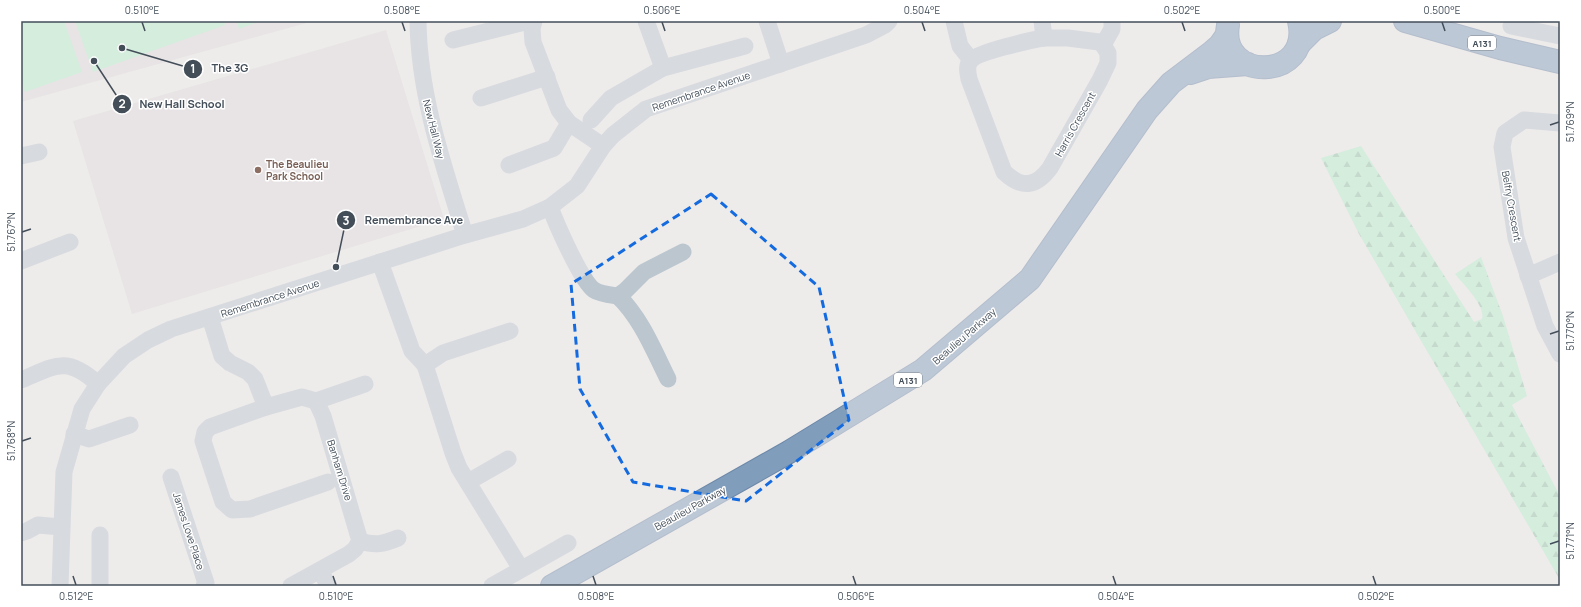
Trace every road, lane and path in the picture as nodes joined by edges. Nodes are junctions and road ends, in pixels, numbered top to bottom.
1 (418, 21) edge
2 (529, 21) edge
3 (534, 21) edge
4 (646, 21) edge
5 (767, 21) edge
6 (889, 21) edge
7 (954, 21) edge
8 (1042, 21) edge
9 (1112, 21) edge
10 (1299, 21) edge
11 (1330, 21) edge
12 (1405, 21) edge
13 (1511, 26) dead end
14 (1228, 28) edge
15 (1554, 30) edge
16 (1044, 38) junction
17 (453, 40) dead end
18 (1299, 44) junction
19 (1103, 45) junction
20 (745, 46) dead end
21 (971, 60) junction
22 (1560, 62) edge
23 (781, 64) junction
24 (1248, 64) junction
25 (663, 68) junction
26 (547, 77) junction
27 (1180, 77) junction
28 (481, 98) dead end
29 (591, 120) dead end
30 (569, 123) junction
31 (1560, 123) edge
32 (603, 146) junction
33 (39, 152) dead end
34 (21, 156) edge
35 (509, 165) dead end
36 (550, 207) junction
37 (464, 235) junction
38 (70, 242) dead end
39 (683, 252) dead end
40 (21, 261) edge
41 (380, 262) junction
42 (1560, 262) edge
43 (1528, 276) junction
44 (618, 296) junction
45 (210, 317) junction
46 (510, 330) dead end
47 (1560, 354) edge
48 (424, 365) junction
49 (668, 379) dead end
50 (21, 380) edge
51 (98, 384) junction
52 (365, 384) dead end
53 (316, 401) junction
54 (266, 407) junction
55 (130, 425) dead end
56 (74, 434) junction
57 (508, 459) dead end
58 (171, 477) dead end
59 (328, 482) dead end
60 (468, 482) junction
61 (61, 527) junction
62 (21, 533) edge
63 (100, 536) dead end
64 (398, 538) dead end
65 (360, 541) junction
66 (568, 543) dead end
67 (521, 569) junction
68 (320, 571) junction
69 (60, 586) edge
70 (100, 586) edge
71 (204, 586) edge
72 (291, 586) edge
73 (329, 586) edge
74 (492, 586) edge
75 (552, 586) edge

1 - 37 street, New Hall Way
2 - 17 street
3 - 26 street
4 - 25 street
5 - 23 street
6 - 23 street, Remembrance Avenue
7 - 21 street
8 - 16 street
9 - 19 street
10 - 18 highway
11 - 18 highway
12 - 22 highway, A131
13 - 15 street
14 - 24 highway
14 - 27 highway, Beaulieu Parkway / A131
16 - 19 street
16 - 21 street
18 - 24 highway, Beaulieu Parkway
19 - 21 street, Harris Crescent
20 - 25 street
23 - 32 street, Remembrance Avenue
24 - 27 highway, Beaulieu Parkway / A131
25 - 29 street
26 - 28 street
26 - 30 street
27 - 75 highway, Beaulieu Parkway / A131
30 - 32 street
30 - 35 street
31 - 43 street, Belfry Crescent
32 - 36 street, Remembrance Avenue
33 - 34 street
36 - 37 street, Remembrance Avenue
36 - 44 street
37 - 41 street, Remembrance Avenue
38 - 40 street
39 - 44 street
41 - 45 street, Remembrance Avenue
41 - 48 street
42 - 43 street
43 - 47 street, Belfry Crescent
44 - 49 street
45 - 51 street, Remembrance Avenue
45 - 54 street
46 - 48 street
48 - 60 street
50 - 51 street
51 - 56 street, Remembrance Avenue
52 - 53 street
53 - 54 street
53 - 65 street, Banham Drive
54 - 59 street
55 - 56 street
56 - 61 street, Remembrance Avenue
57 - 60 street
58 - 71 street, James Love Place
60 - 67 street
61 - 62 street
61 - 69 street, Remembrance Avenue
63 - 70 street
64 - 65 street
65 - 68 street
66 - 67 street
67 - 74 street
68 - 72 street
68 - 73 street

